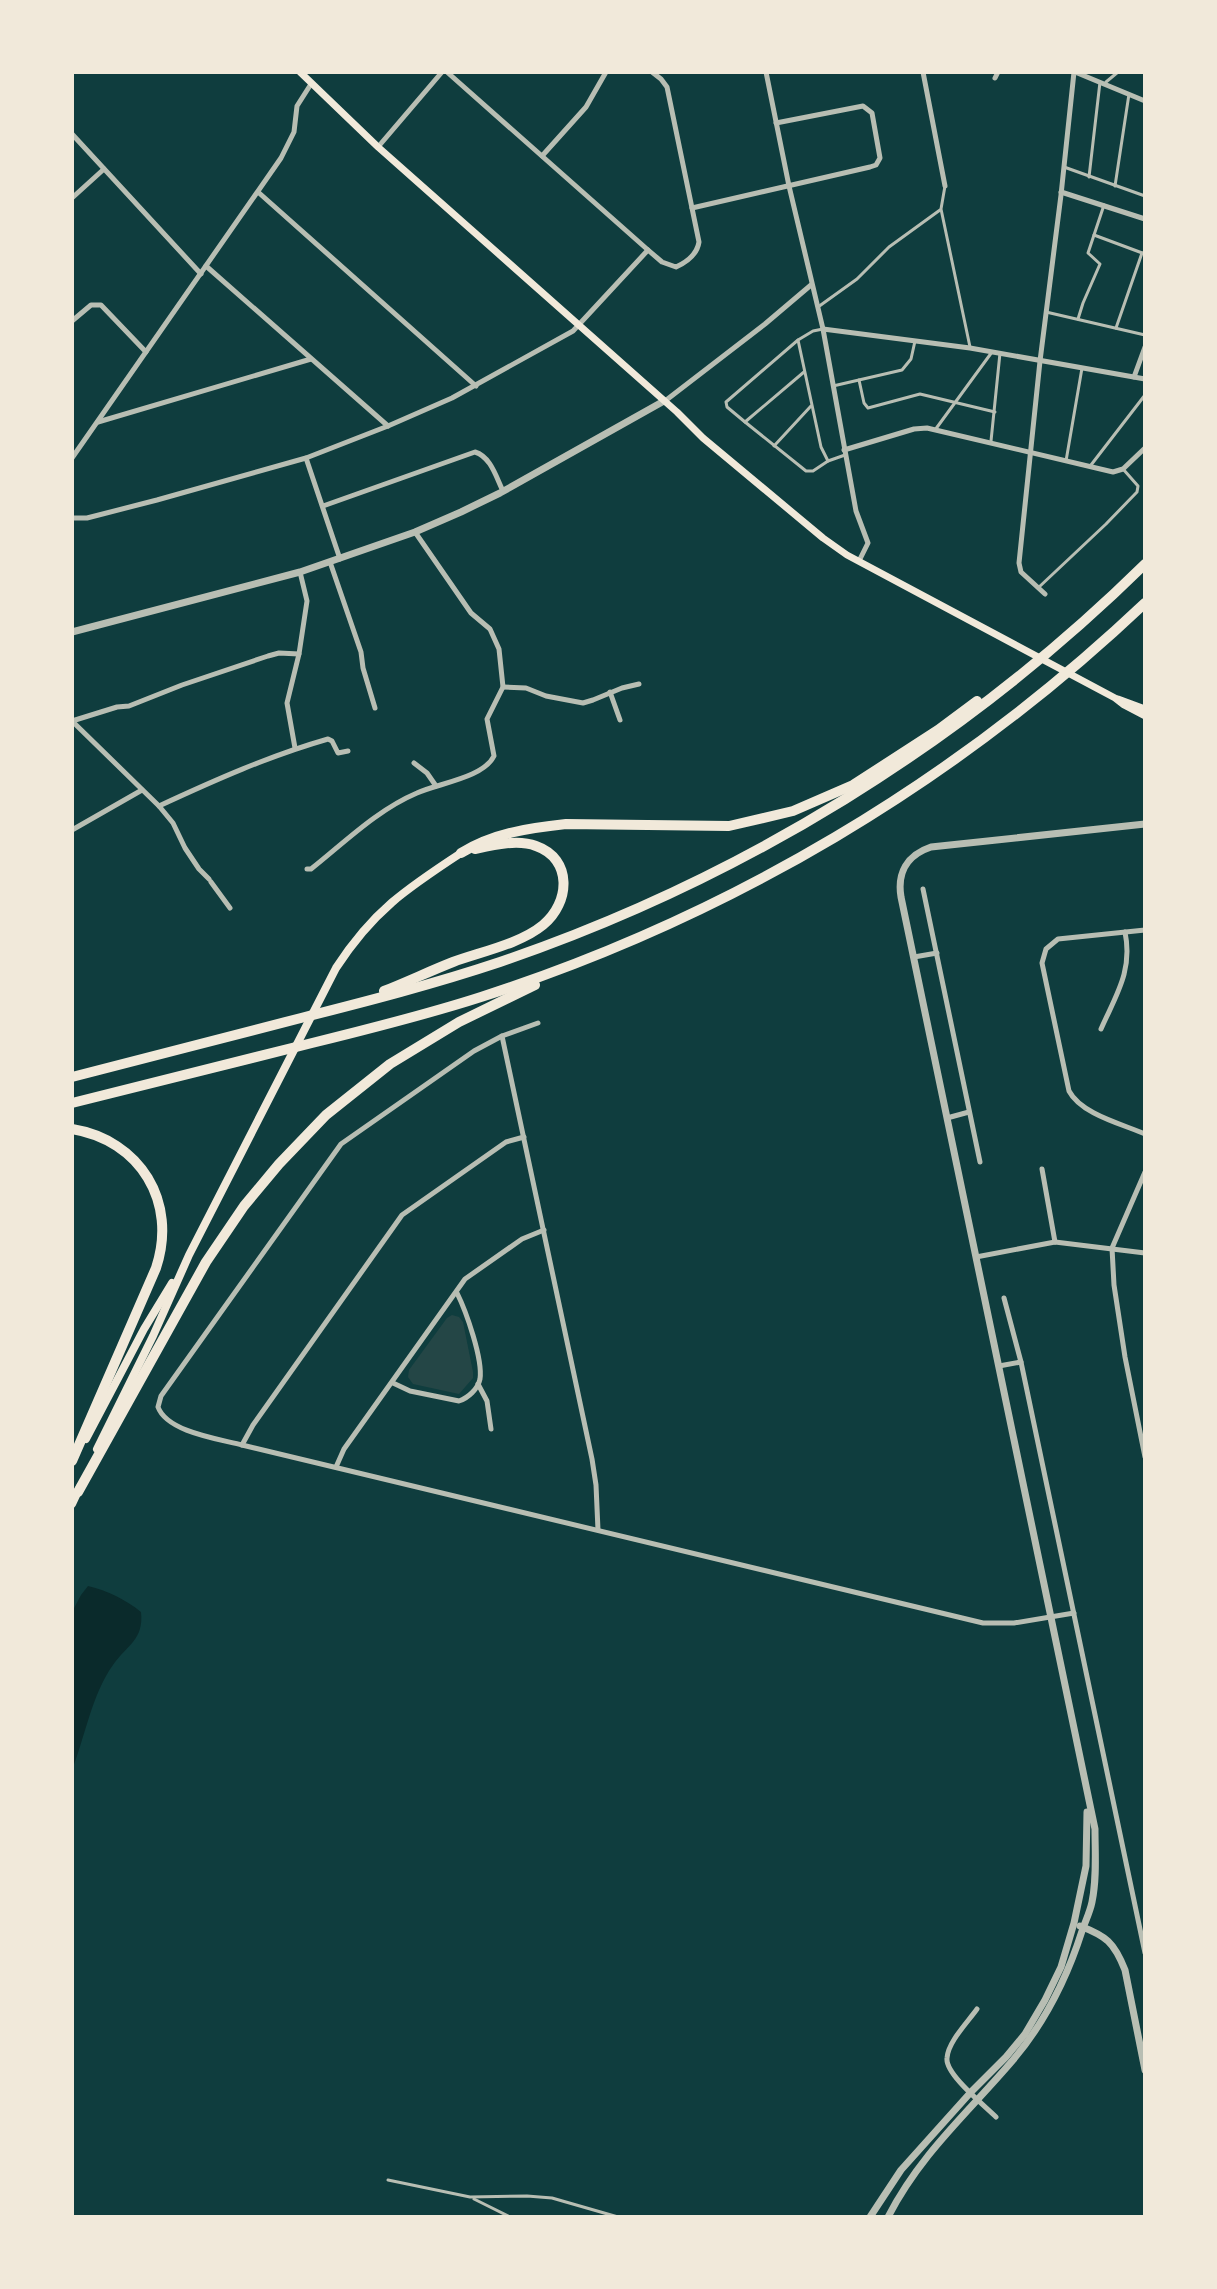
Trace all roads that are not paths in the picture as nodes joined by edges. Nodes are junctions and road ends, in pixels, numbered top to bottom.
1 (300, 72) edge
2 (444, 72) edge
3 (606, 72) edge
4 (652, 72) edge
5 (766, 72) edge
6 (923, 72) edge
7 (1075, 72) edge
8 (1118, 72) edge
9 (1102, 83) junction
10 (311, 84) junction
11 (1129, 94) junction
12 (1145, 101) edge
13 (776, 123) junction
14 (72, 134) edge
15 (378, 147) junction
16 (542, 156) junction
17 (1064, 167) junction
18 (104, 169) junction
19 (1089, 177) junction
20 (789, 186) junction
21 (945, 186) joint
22 (1115, 186) junction
23 (258, 192) junction
24 (1061, 192) junction
25 (1145, 195) edge
26 (72, 198) edge
27 (1104, 205) junction
28 (692, 208) junction
29 (941, 209) junction
30 (1145, 219) edge
31 (1094, 235) junction
32 (648, 250) junction
33 (1143, 254) edge
34 (206, 266) junction
35 (201, 274) junction
36 (811, 285) junction
37 (818, 307) junction
38 (1046, 312) junction
39 (1078, 319) junction
40 (72, 321) edge
41 (580, 326) junction
42 (1116, 328) junction
43 (823, 329) junction
44 (1145, 335) edge
45 (798, 340) junction
46 (915, 341) junction
47 (1145, 347) edge
48 (970, 348) junction
49 (146, 352) junction
50 (992, 352) junction
51 (1000, 353) junction
52 (312, 359) junction
53 (1040, 361) junction
54 (1082, 368) junction
55 (804, 372) junction
56 (1134, 377) junction
57 (1145, 379) edge
58 (859, 380) junction
59 (476, 386) junction
60 (833, 386) junction
61 (1145, 395) edge
62 (956, 402) junction
63 (661, 403) junction
64 (811, 406) junction
65 (995, 412) junction
66 (98, 422) junction
67 (745, 422) junction
68 (388, 426) junction
69 (935, 430) junction
70 (991, 443) junction
71 (774, 446) junction
72 (1145, 448) edge
73 (845, 453) junction
74 (1031, 453) junction
75 (72, 458) edge
76 (306, 458) junction
77 (828, 461) junction
78 (1066, 461) junction
79 (1089, 467) junction
80 (1123, 469) junction
81 (503, 491) junction
82 (323, 506) junction
83 (72, 518) edge
84 (415, 532) junction
85 (340, 559) junction
86 (330, 562) junction
87 (859, 562) junction
88 (1145, 564) edge
89 (300, 572) junction
90 (1038, 588) junction
91 (1045, 594) dead end
92 (1145, 603) edge
93 (72, 632) edge
94 (299, 654) junction
95 (1021, 674) junction
96 (639, 684) dead end
97 (503, 687) junction
98 (610, 692) junction
99 (1115, 698) junction
100 (375, 708) dead end
101 (1145, 709) edge
102 (1145, 716) edge
103 (620, 720) dead end
104 (72, 721) edge
105 (295, 748) junction
106 (348, 751) dead end
107 (414, 763) dead end
108 (436, 786) junction
109 (142, 790) junction
110 (159, 806) junction
111 (1145, 824) edge
112 (72, 830) edge
113 (461, 853) junction
114 (307, 869) dead end
115 (923, 889) dead end
116 (230, 908) dead end
117 (1145, 930) edge
118 (1125, 932) junction
119 (605, 952) junction
120 (937, 953) junction
121 (914, 957) junction
122 (331, 1010) junction
123 (538, 1023) dead end
124 (1101, 1029) dead end
125 (502, 1036) junction
126 (72, 1077) edge
127 (72, 1103) edge
128 (969, 1112) junction
129 (947, 1118) junction
130 (72, 1129) edge
131 (1145, 1134) edge
132 (524, 1137) junction
133 (980, 1162) dead end
134 (1042, 1169) dead end
135 (1145, 1172) edge
136 (544, 1230) junction
137 (1055, 1242) junction
138 (1112, 1248) junction
139 (1145, 1253) edge
140 (189, 1255) junction
141 (976, 1257) junction
142 (457, 1292) junction
143 (1004, 1298) dead end
144 (1021, 1362) junction
145 (998, 1367) junction
146 (393, 1383) junction
147 (478, 1384) junction
148 (1145, 1417) edge
149 (1137, 1419) junction
150 (491, 1429) dead end
151 (242, 1445) junction
152 (1145, 1457) edge
153 (72, 1463) edge
154 (336, 1467) junction
155 (78, 1492) junction
156 (72, 1504) edge
157 (598, 1530) junction
158 (1074, 1613) junction
159 (1050, 1617) junction
160 (1088, 1801) junction
161 (1074, 1923) junction
162 (1083, 1927) junction
163 (1145, 1953) edge
164 (977, 2009) dead end
165 (1145, 2070) edge
166 (974, 2095) junction
167 (996, 2117) dead end
168 (388, 2180) dead end
169 (470, 2197) junction
170 (510, 2217) edge
171 (618, 2217) edge
172 (870, 2217) edge
173 (888, 2217) edge

1 - 10 main road
2 - 15 street
2 - 16 street
3 - 16 street
4 - 28 street
5 - 13 street
6 - 21 street
7 - 9 street
7 - 17 street
8 - 9 lane
9 - 11 street
9 - 19 lane
10 - 15 main road
10 - 23 street
11 - 12 street
11 - 22 lane
13 - 20 street
13 - 20 street
14 - 18 street
15 - 41 main road
16 - 32 street
17 - 19 lane
17 - 24 street
18 - 26 street
18 - 35 street
19 - 22 lane
20 - 28 street
20 - 36 street
21 - 29 lane
22 - 25 lane
23 - 34 street
23 - 59 street
24 - 27 street
24 - 38 street
27 - 30 street
27 - 31 lane
28 - 32 street
29 - 37 lane
29 - 48 lane
31 - 33 lane
31 - 39 lane
32 - 41 street
33 - 42 lane
34 - 35 street
34 - 52 street
35 - 49 street
36 - 37 street
36 - 63 street
37 - 43 street
38 - 39 lane
38 - 53 street
39 - 42 lane
40 - 49 street
41 - 59 street
41 - 63 main road
42 - 44 lane
43 - 45 lane
43 - 46 street
43 - 60 street
45 - 55 lane
45 - 67 lane
46 - 48 street
46 - 58 lane
47 - 56 street
48 - 50 street
49 - 66 street
50 - 51 street
50 - 62 lane
51 - 53 street
51 - 65 lane
52 - 66 street
52 - 68 street
53 - 54 street
53 - 74 street
54 - 56 street
54 - 78 lane
55 - 64 lane
55 - 67 lane
56 - 57 street
58 - 60 lane
58 - 62 lane
59 - 68 street
60 - 73 street
61 - 79 lane
62 - 65 lane
62 - 69 lane
63 - 81 street
63 - 87 main road
64 - 71 lane
64 - 77 lane
65 - 70 lane
66 - 75 street
67 - 71 lane
68 - 76 street
69 - 70 street
69 - 73 street
70 - 74 street
71 - 77 lane
72 - 80 street
73 - 77 lane
73 - 87 street
74 - 78 street
74 - 90 street
76 - 82 street
76 - 83 street
78 - 79 street
79 - 80 street
80 - 90 lane
81 - 82 street
81 - 84 street
82 - 85 street
84 - 85 street
84 - 97 street
85 - 86 street
86 - 89 street
86 - 100 street
87 - 99 main road
88 - 95 highway
89 - 93 street
89 - 94 street
90 - 91 street
92 - 119 highway
94 - 104 street
94 - 105 street
95 - 113 highway
95 - 122 highway
96 - 98 street
97 - 98 street
97 - 108 street
98 - 103 street
99 - 101 main road
99 - 102 main road
104 - 109 street
105 - 106 street
105 - 110 street
107 - 108 street
108 - 114 street
109 - 110 street
109 - 112 street
110 - 116 street
111 - 121 street
113 - 122 highway
113 - 140 main road
115 - 120 street
117 - 118 street
118 - 124 street
118 - 131 street
119 - 127 highway
119 - 155 highway
120 - 121 street
120 - 128 street
121 - 129 street
122 - 126 highway
123 - 125 street
125 - 132 street
125 - 151 street
128 - 129 street
128 - 133 street
129 - 141 street
130 - 153 highway
132 - 136 street
132 - 151 street
134 - 137 street
135 - 138 street
136 - 142 street
136 - 157 street
137 - 138 street
137 - 141 street
138 - 139 street
138 - 149 street
140 - 153 main road
140 - 155 main road
141 - 145 street
142 - 146 street
142 - 147 street
143 - 144 street
144 - 145 street
144 - 158 street
145 - 159 street
146 - 147 street
146 - 154 street
147 - 150 street
148 - 149 street
149 - 152 street
151 - 154 street
154 - 157 street
155 - 156 main road
157 - 159 street
158 - 159 street
158 - 163 street
159 - 160 street
160 - 161 street
160 - 162 street
161 - 162 street
161 - 166 street
162 - 165 street
162 - 166 street
164 - 166 street
166 - 167 street
166 - 172 street
166 - 173 street
168 - 169 lane
169 - 170 lane
169 - 171 lane

